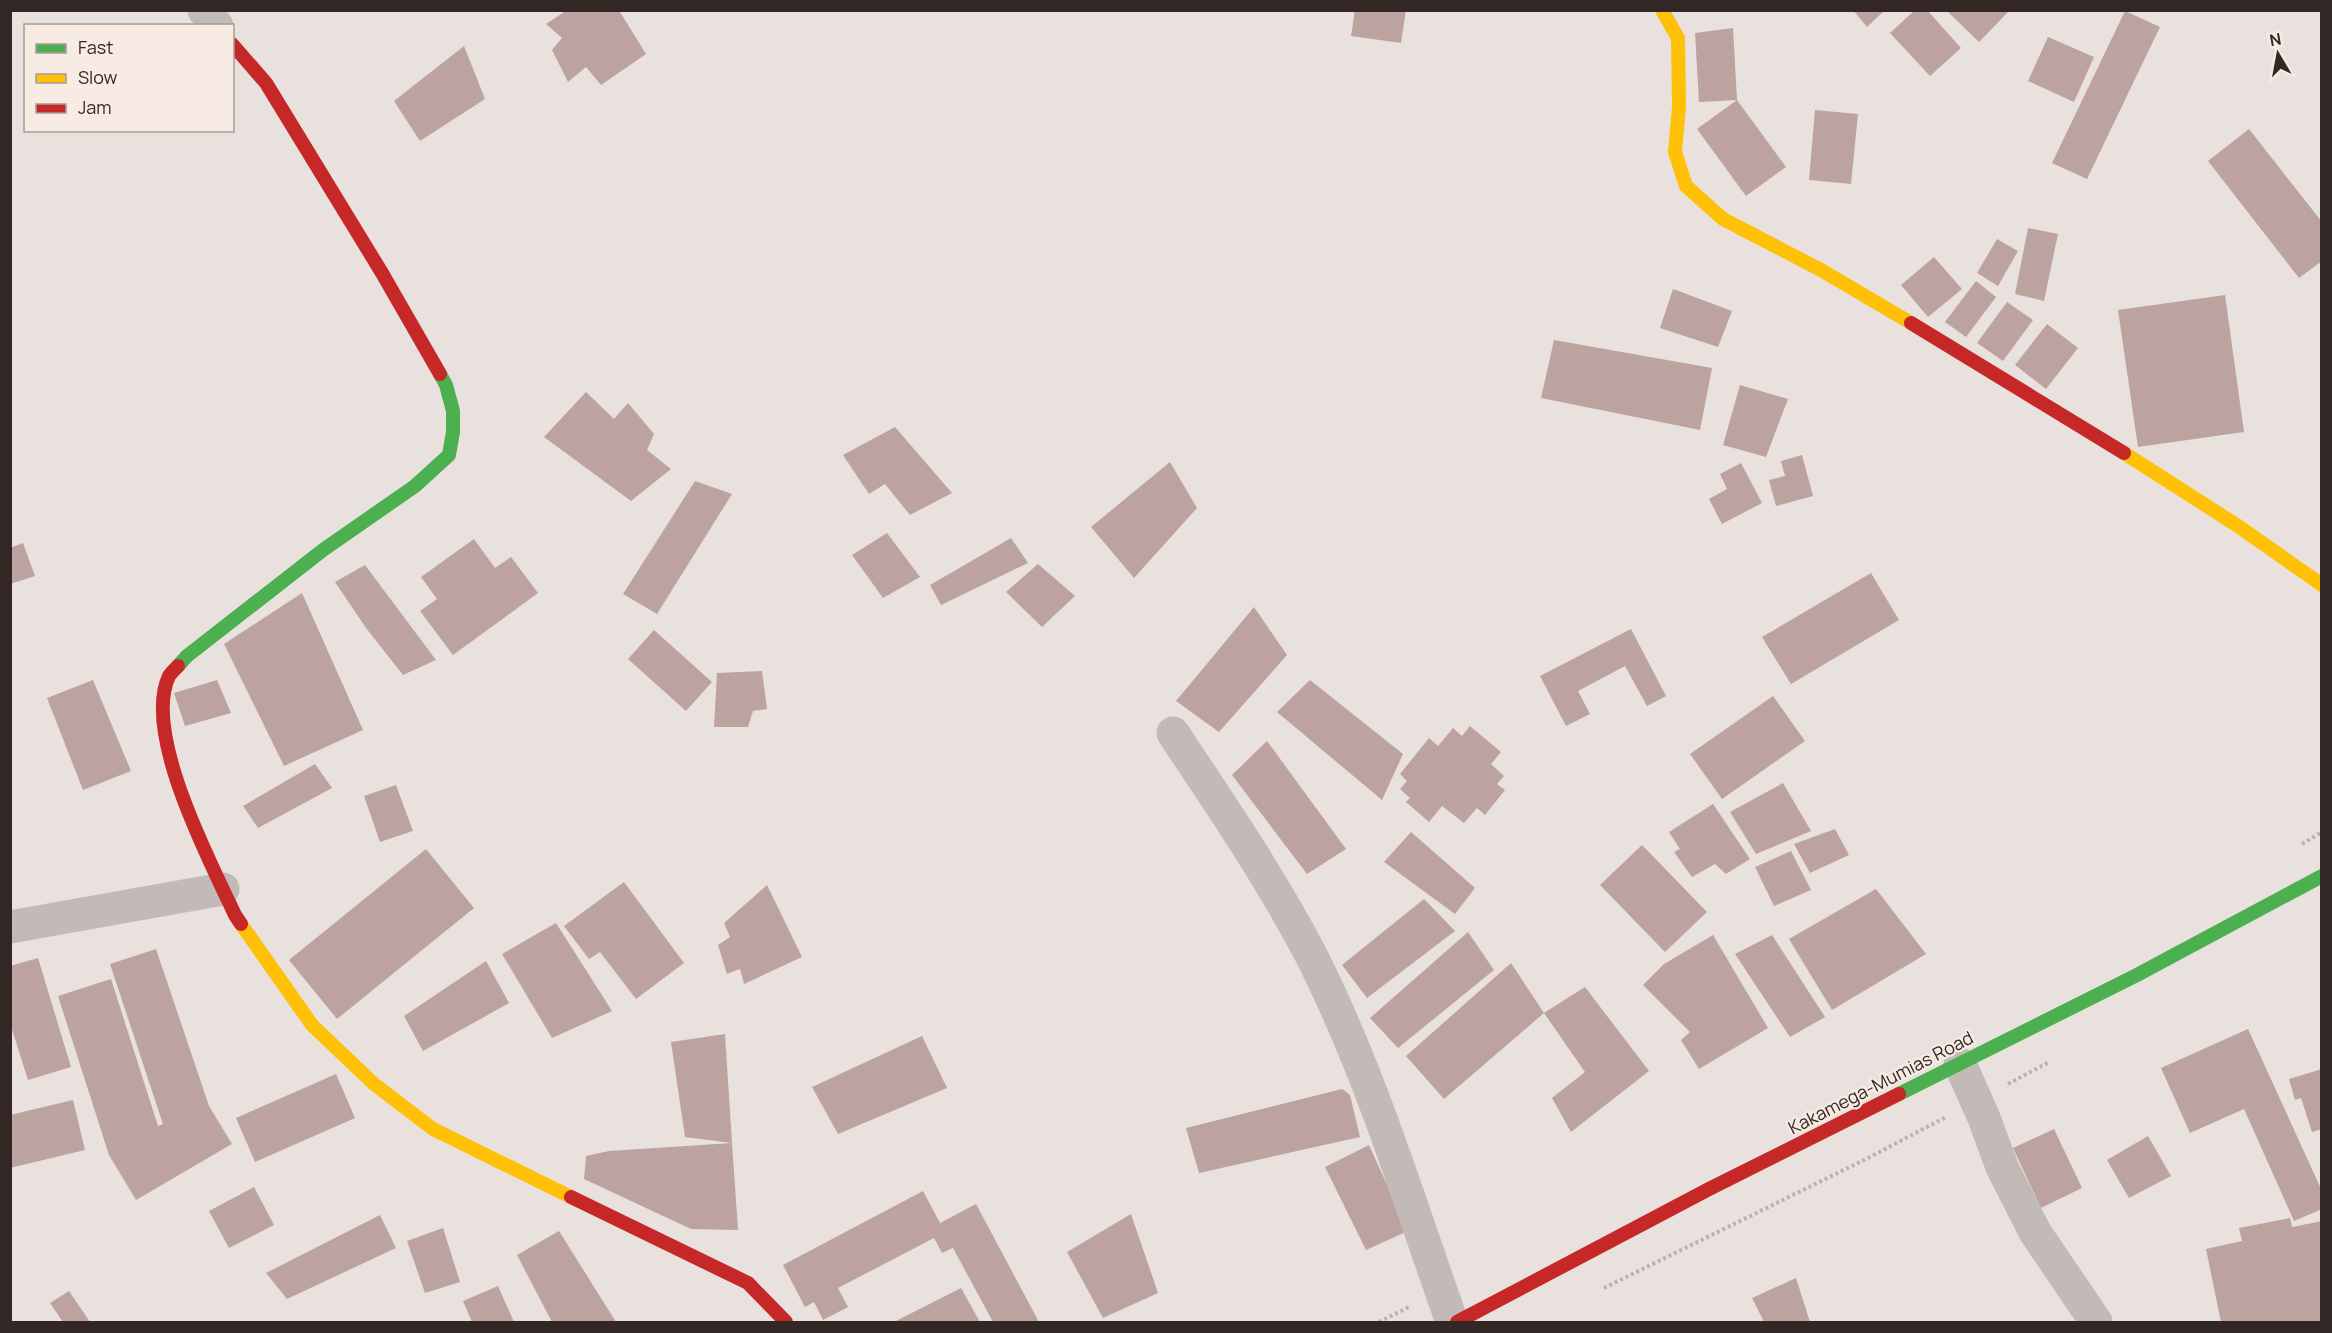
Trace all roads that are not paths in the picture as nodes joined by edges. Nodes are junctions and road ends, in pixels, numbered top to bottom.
1 (204, 10) edge
2 (1662, 10) edge
3 (215, 24) edge
4 (234, 46) edge
5 (2322, 585) edge
6 (1173, 733) dead end
7 (2322, 876) edge
8 (223, 889) junction
9 (10, 927) edge
10 (1960, 1064) junction
11 (786, 1323) edge
12 (1452, 1323) edge
13 (1456, 1323) edge
14 (2096, 1323) edge

1 - 3 street
2 - 5 main road
4 - 8 main road
6 - 12 street
7 - 10 main road, Kakamega-Mumias Road
8 - 9 street
8 - 11 main road
10 - 13 main road, Kakamega-Mumias Road
10 - 14 street

